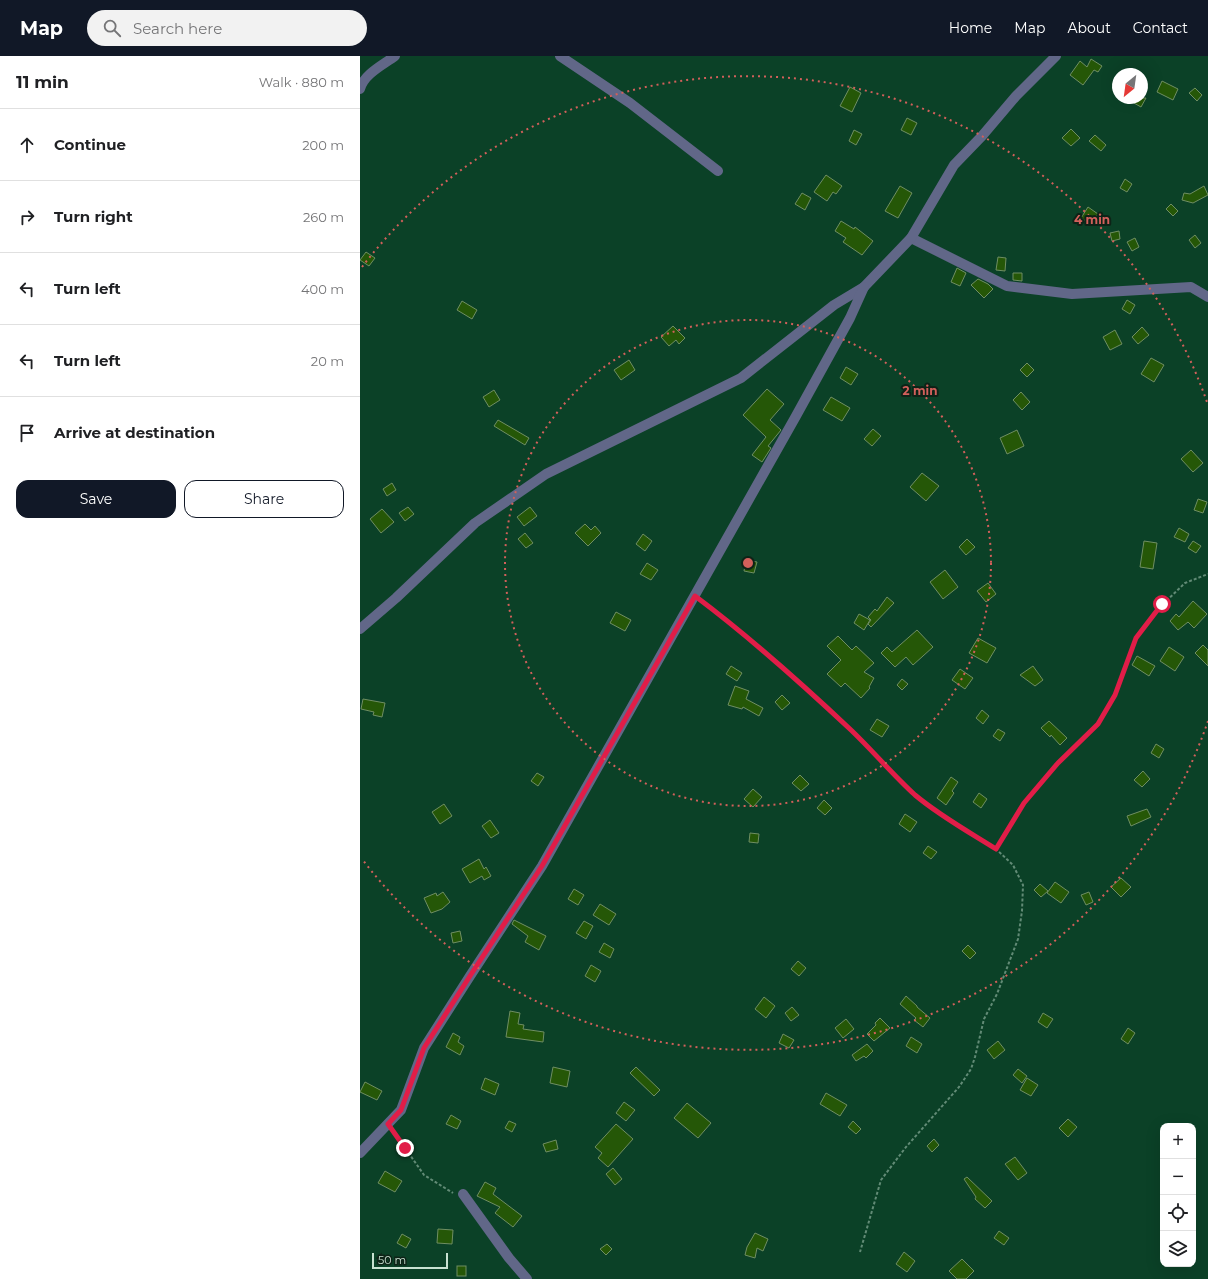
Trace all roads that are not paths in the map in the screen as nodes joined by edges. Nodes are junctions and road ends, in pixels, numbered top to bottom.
1 (394, 56) edge
2 (560, 56) edge
3 (1056, 56) edge
4 (360, 89) edge
5 (718, 171) dead end
6 (910, 238) junction
7 (864, 287) junction
8 (1208, 297) edge
9 (360, 629) edge
10 (360, 1154) edge
11 (463, 1194) road end
12 (527, 1279) edge

1 - 4 street
2 - 5 street
3 - 6 street
6 - 7 street
6 - 8 street
7 - 9 street
7 - 10 street
11 - 12 street

